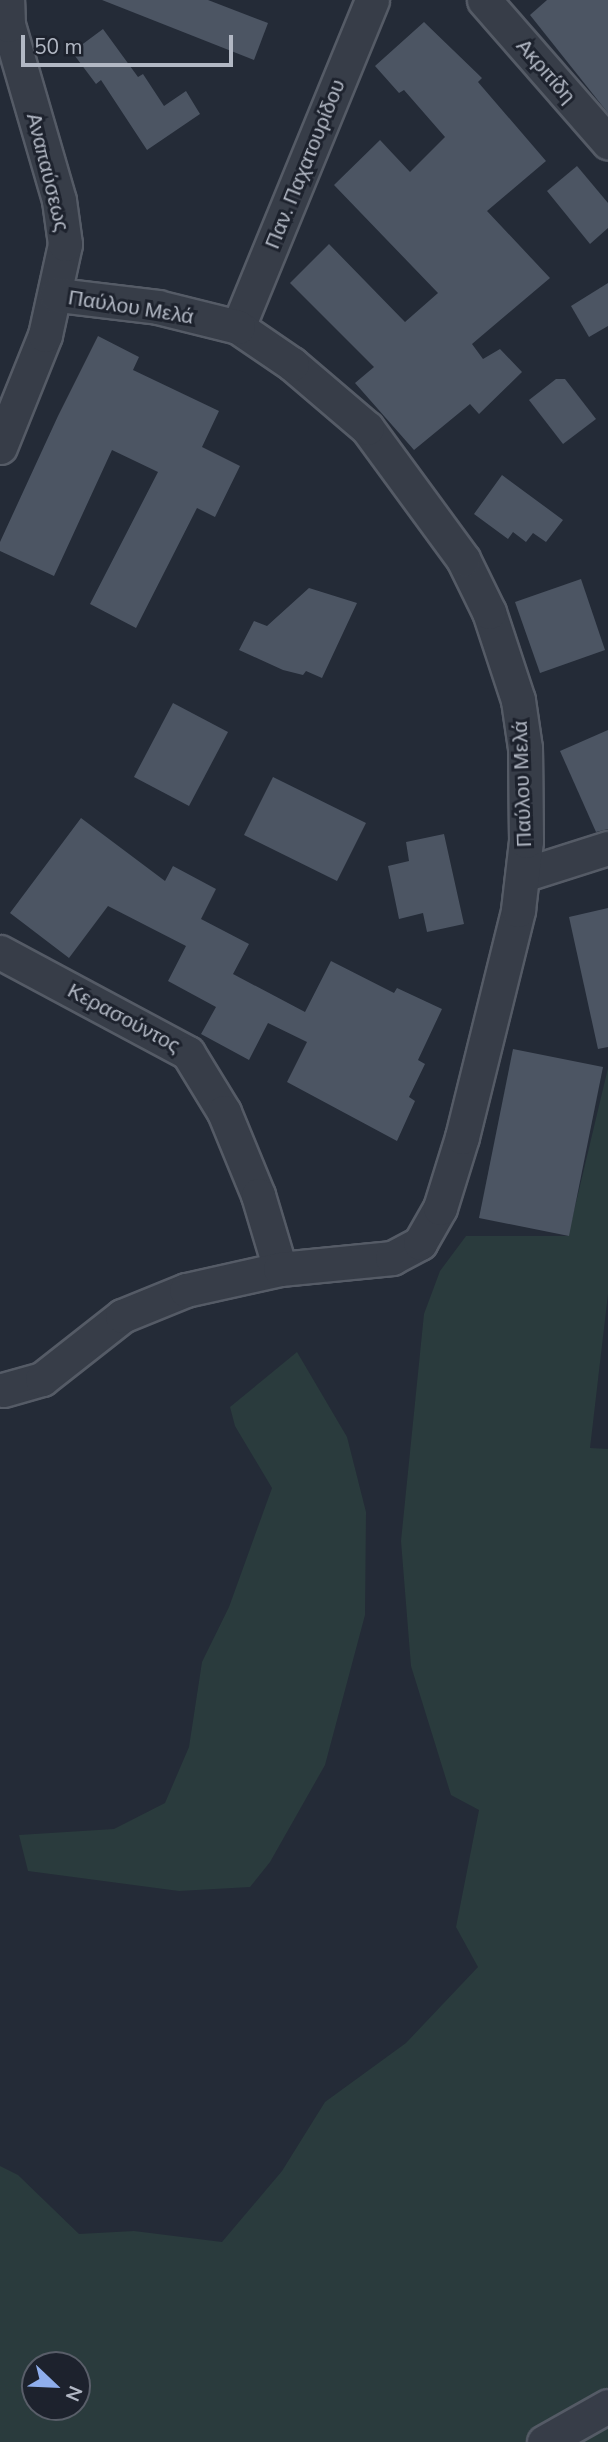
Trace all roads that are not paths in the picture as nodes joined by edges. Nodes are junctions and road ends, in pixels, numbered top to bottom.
1 (372, 0) edge
2 (484, 0) edge
3 (4, 9) edge
4 (608, 142) edge
5 (57, 295) junction
6 (238, 327) junction
7 (0, 447) edge
8 (608, 848) edge
9 (523, 875) junction
10 (0, 952) edge
11 (280, 1269) junction
12 (3, 1390) dead end
13 (608, 2406) edge
14 (544, 2442) edge

1 - 6 street, Παν. Παχατουρίδου
2 - 4 street, Ακριτίδη
3 - 5 street, Αναπαύσεως
5 - 6 street, Παύλου Μελά
5 - 7 street, Αναπαύσεως
6 - 9 street, Παύλου Μελά
8 - 9 street
9 - 11 street, Παύλου Μελά
10 - 11 street, Κερασούντος
11 - 12 street, Παύλου Μελά
13 - 14 street

